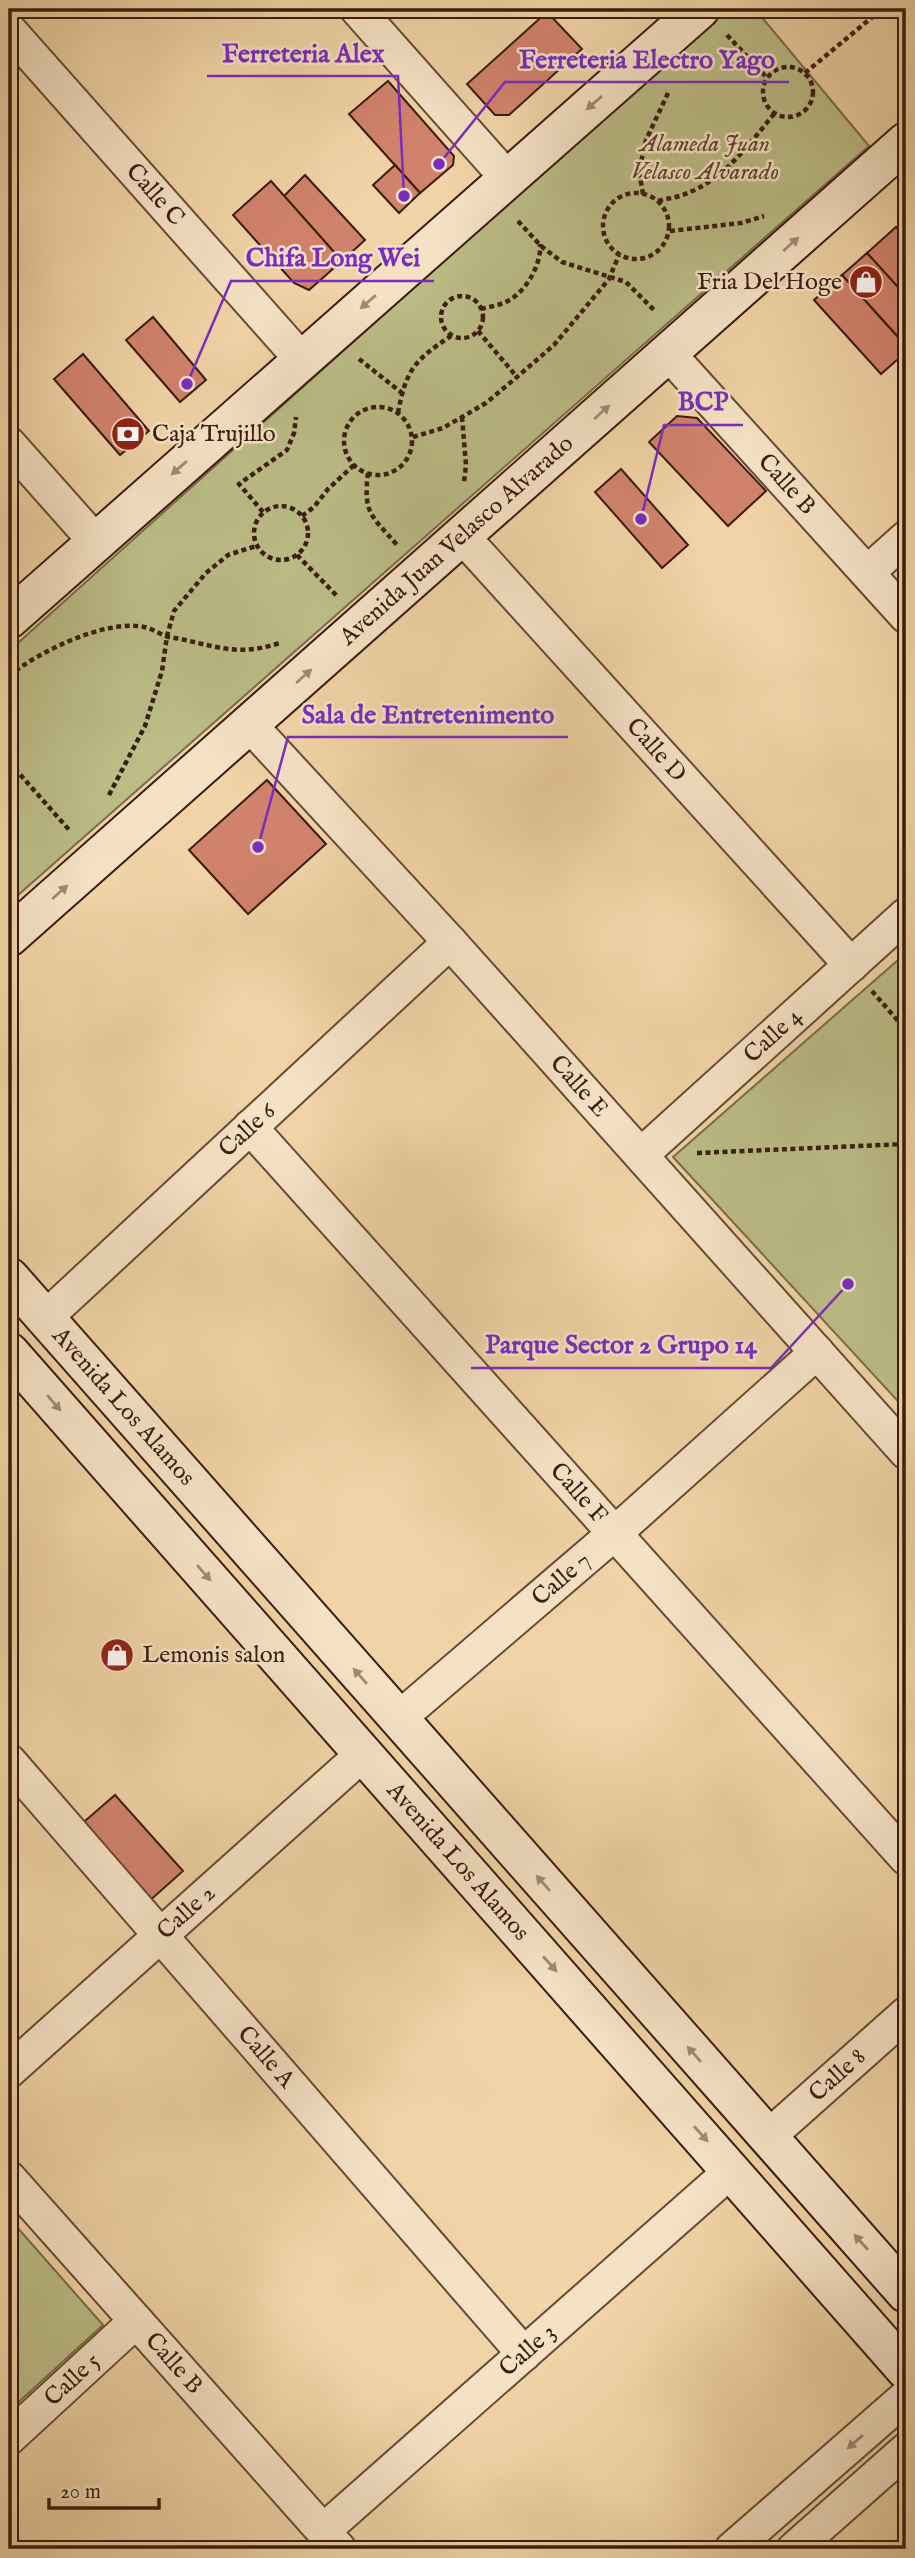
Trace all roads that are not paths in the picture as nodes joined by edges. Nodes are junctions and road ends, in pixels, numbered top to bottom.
1 (357, 9) edge
2 (710, 18) edge
3 (9, 30) edge
4 (906, 142) edge
5 (503, 183) junction
6 (674, 347) junction
7 (302, 360) junction
8 (9, 444) edge
9 (462, 536) junction
10 (906, 538) edge
11 (96, 541) junction
12 (868, 572) junction
13 (906, 615) edge
14 (9, 619) edge
15 (249, 724) junction
16 (906, 915) edge
17 (9, 937) edge
18 (450, 942) junction
19 (850, 965) junction
20 (250, 1127) junction
21 (641, 1156) junction
22 (9, 1277) edge
23 (45, 1318) junction
24 (9, 1352) edge
25 (817, 1352) junction
26 (906, 1452) edge
27 (615, 1533) junction
28 (398, 1719) junction
29 (363, 1754) junction
30 (9, 1761) edge
31 (906, 1858) edge
32 (161, 1936) junction
33 (906, 2014) edge
34 (9, 2071) edge
35 (768, 2137) junction
36 (732, 2170) junction
37 (9, 2178) edge
38 (906, 2293) edge
39 (136, 2321) junction
40 (524, 2354) junction
41 (906, 2370) edge
42 (906, 2397) edge
43 (9, 2438) edge
44 (906, 2450) edge
45 (331, 2540) edge
46 (732, 2549) edge
47 (794, 2549) edge

1 - 5 street
2 -> 5 street
3 - 7 street, Calle C
6 -> 4 street, Avenida Juan Velasco Alvarado
5 -> 7 street
9 -> 6 street, Avenida Juan Velasco Alvarado
6 - 12 street, Calle B
7 -> 11 street
8 - 11 street
15 -> 9 street, Avenida Juan Velasco Alvarado
9 - 19 street, Calle D
10 - 12 street
11 - 14 street
12 - 13 street, Calle B
17 -> 15 street, Avenida Juan Velasco Alvarado
15 - 18 street, Calle E
16 - 19 street, Calle 4
18 - 20 street, Calle 6
18 - 21 street, Calle E
19 - 21 street, Calle 4
20 - 23 street, Calle 6
20 - 27 street, Calle F
21 - 25 street, Calle E
22 - 23 street, Avenida Los Alamos
28 -> 23 street, Avenida Los Alamos
24 -> 29 street, Avenida Los Alamos
25 - 26 street, Calle E
25 - 27 street, Calle 7
27 - 28 street, Calle 7
27 - 31 street, Calle F
35 -> 28 street, Avenida Los Alamos
29 - 32 street, Calle 2
29 -> 36 street, Avenida Los Alamos
30 - 32 street, Calle A
32 - 34 street, Calle 2
32 - 40 street, Calle A
33 - 35 street, Calle 8
38 -> 35 street, Avenida Los Alamos
36 - 40 street, Calle 3
36 - 41 street, Avenida Los Alamos
37 - 39 street, Calle B
39 - 43 street, Calle 5
39 - 45 street, Calle B
40 - 45 street, Calle 3
42 -> 46 street
44 - 47 street

